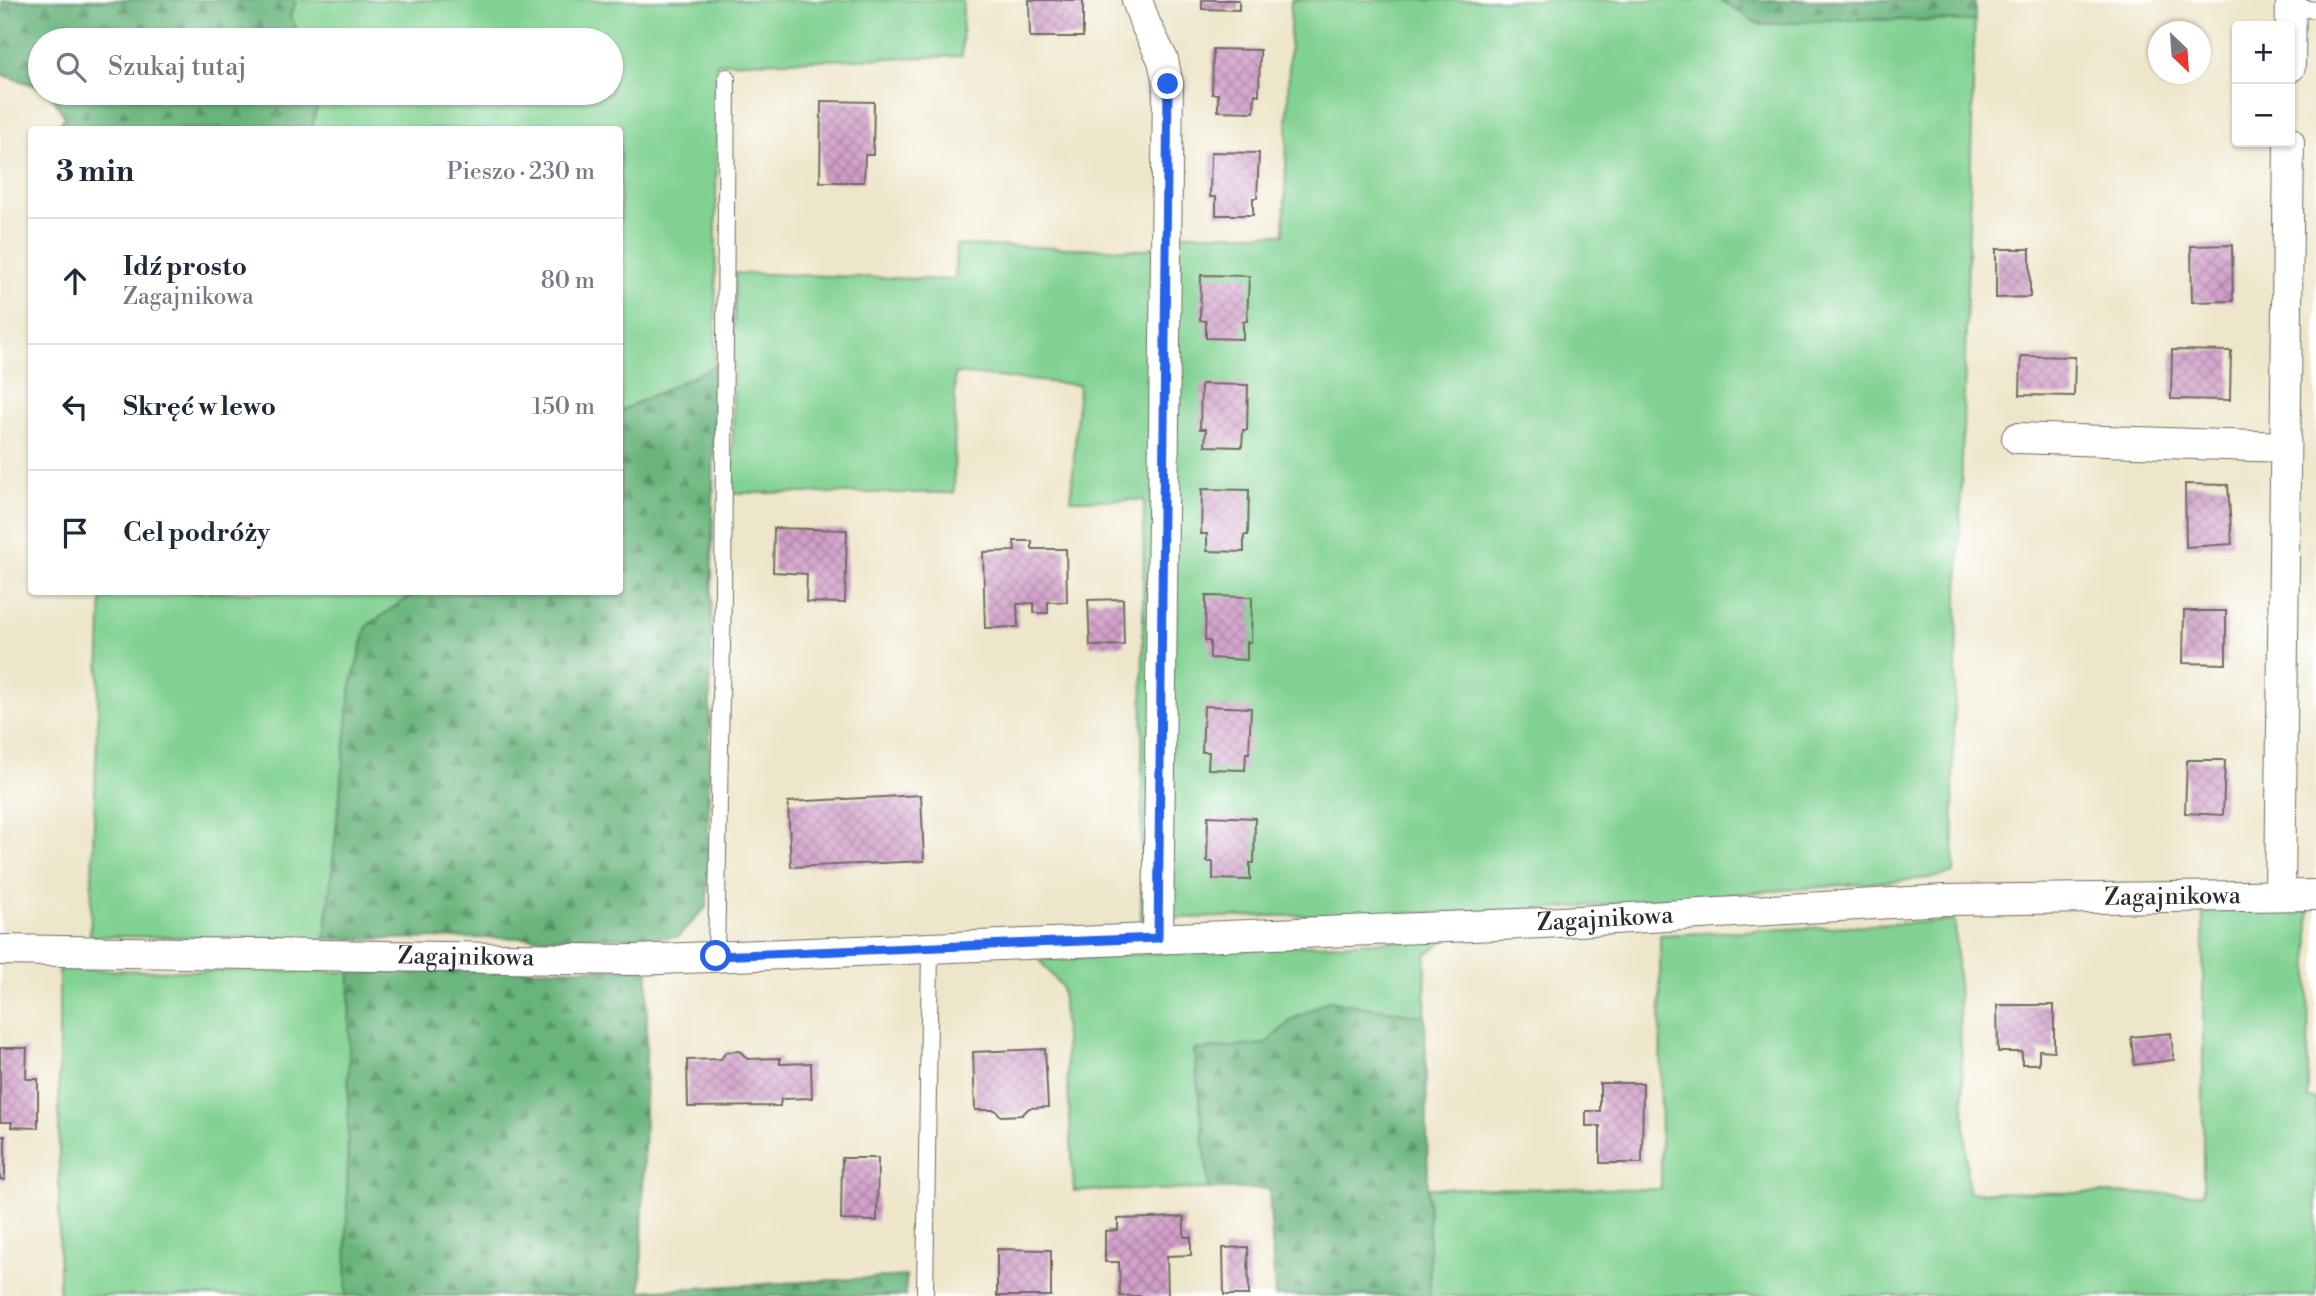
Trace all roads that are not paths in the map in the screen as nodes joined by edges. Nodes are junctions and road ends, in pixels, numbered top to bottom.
1 (1137, 0) edge
2 (2299, 6) edge
3 (2295, 33) edge
4 (727, 77) dead end
5 (2289, 147) edge
6 (2017, 438) dead end
7 (2285, 447) junction
8 (2280, 894) junction
9 (2316, 895) edge
10 (1158, 938) junction
11 (930, 947) junction
12 (0, 950) edge
13 (716, 956) junction
14 (925, 1296) edge

1 - 10 street
2 - 3 street
4 - 13 lane
5 - 7 street
6 - 7 street
7 - 8 street
8 - 9 street, Zagajnikowa
8 - 10 street, Zagajnikowa
10 - 11 street, Zagajnikowa
11 - 13 street, Zagajnikowa
11 - 14 lane
12 - 13 street, Zagajnikowa

